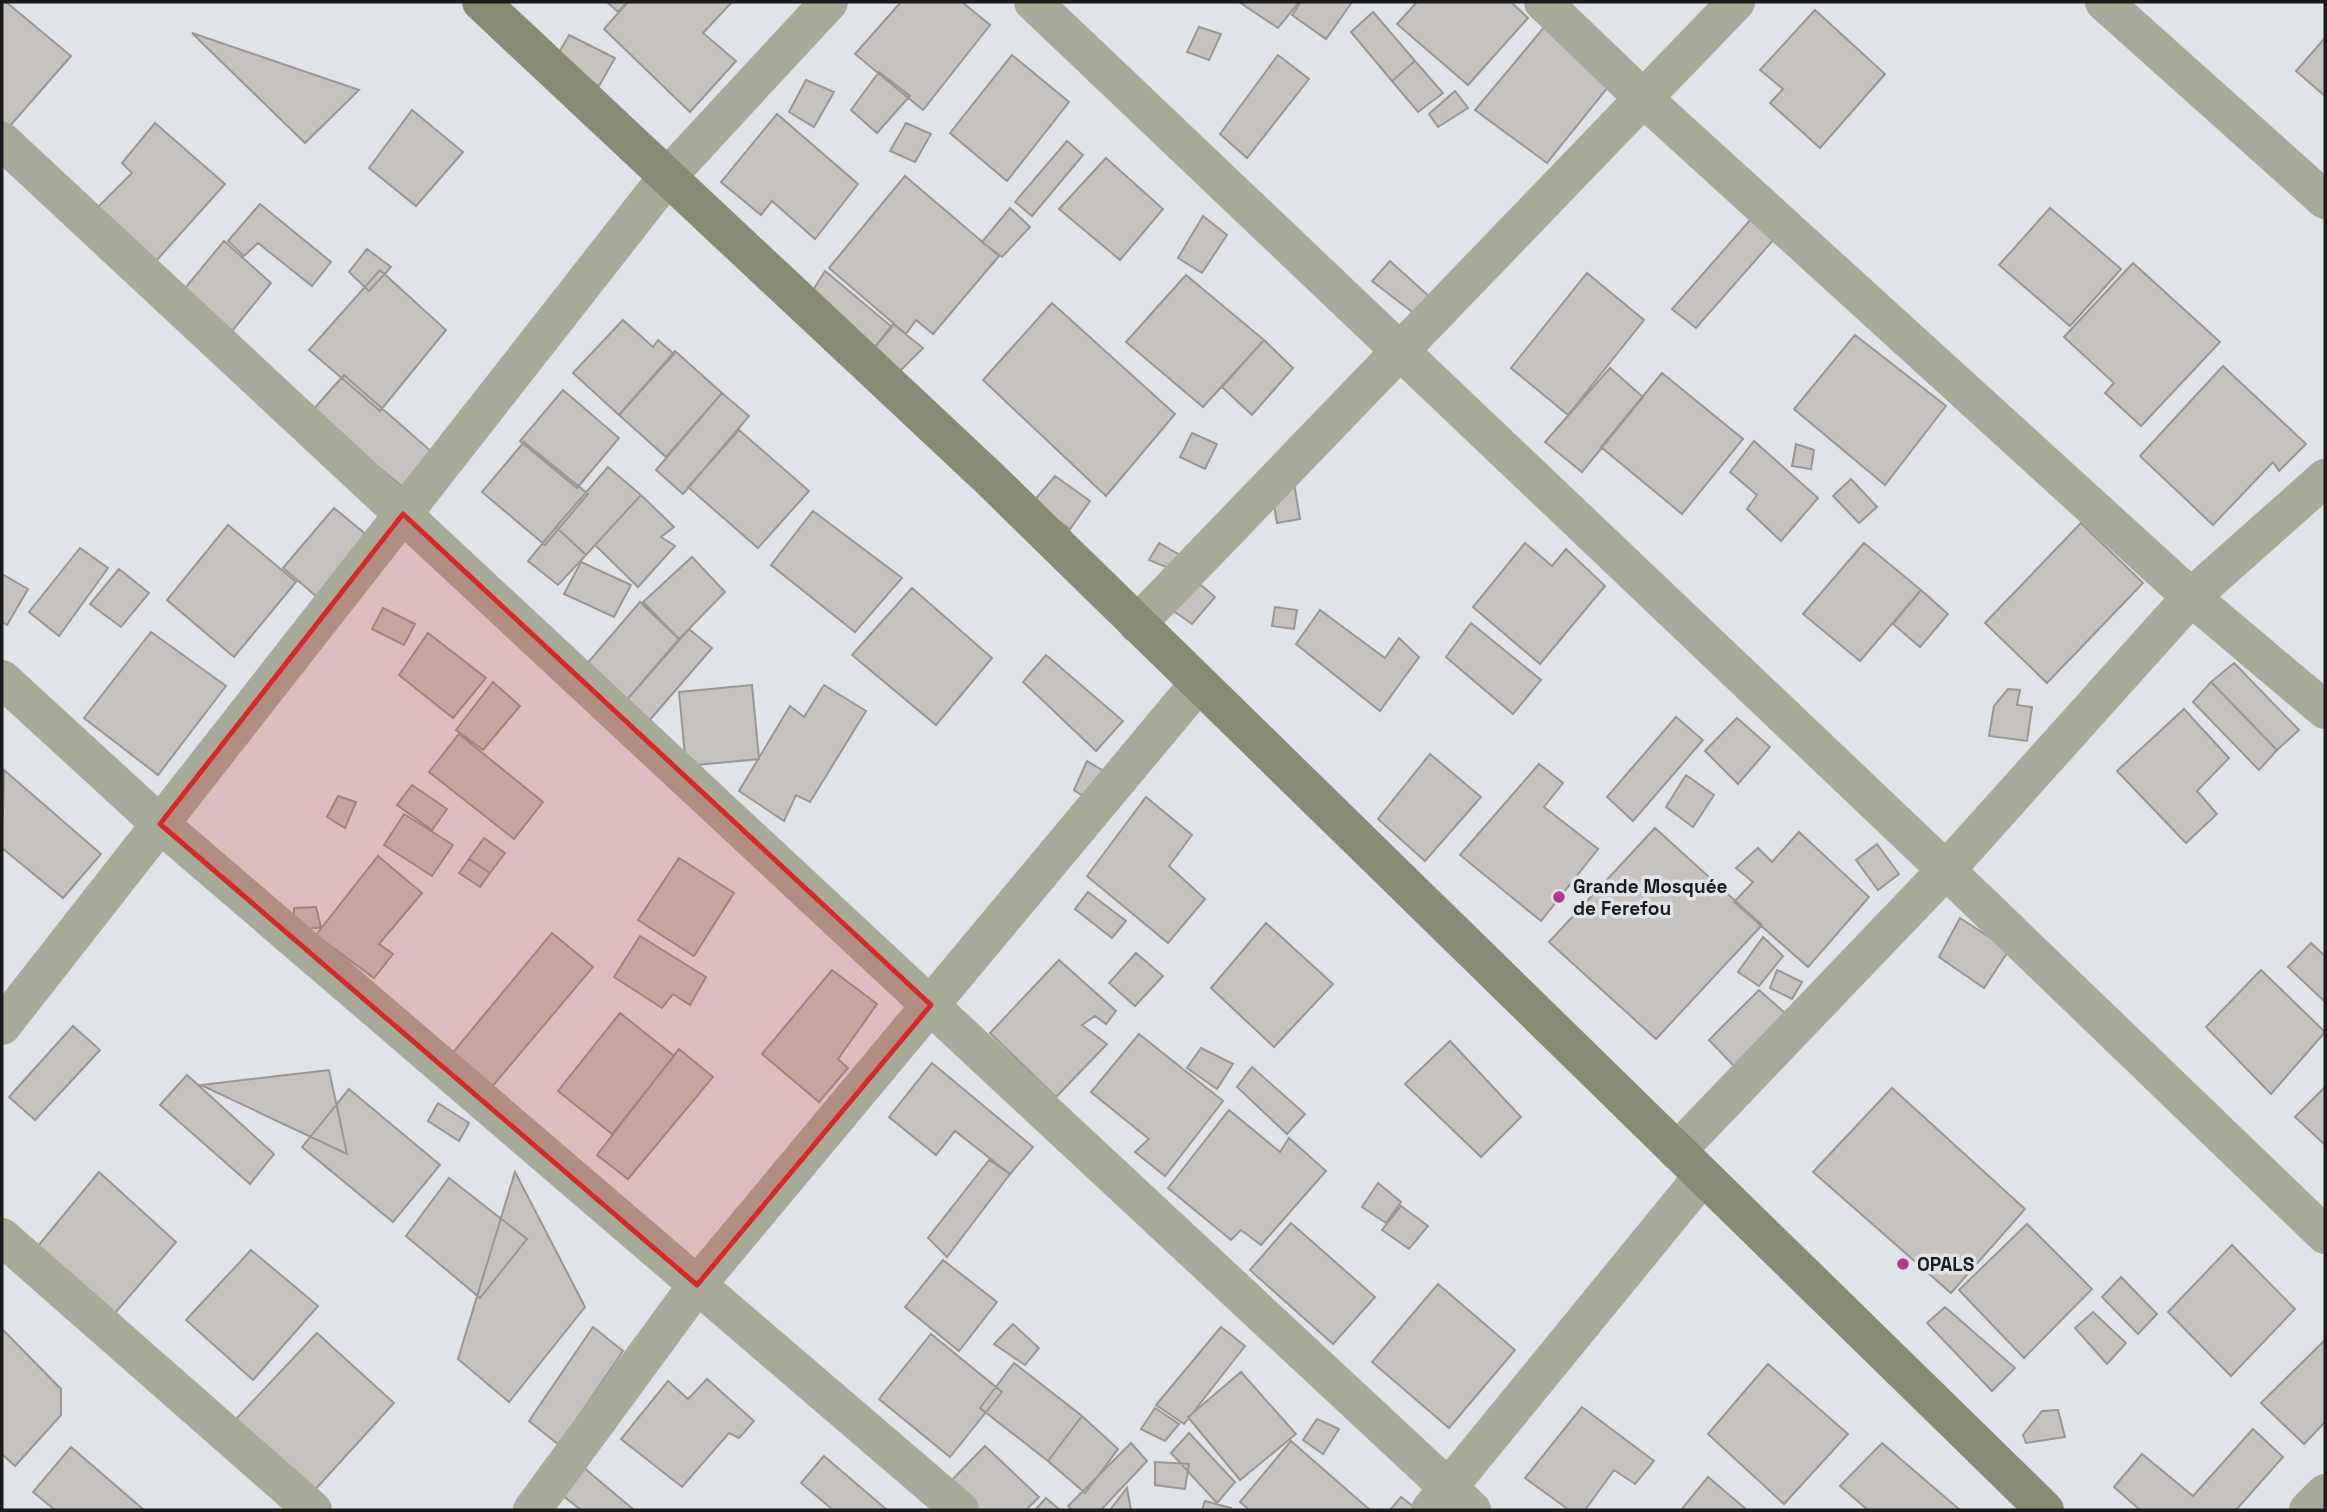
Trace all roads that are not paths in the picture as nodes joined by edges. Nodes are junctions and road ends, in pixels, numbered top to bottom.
1 (481, 2) edge
2 (829, 2) edge
3 (1033, 2) edge
4 (1543, 2) edge
5 (1736, 2) edge
6 (2105, 2) edge
7 (1643, 98) junction
8 (2, 141) edge
9 (667, 177) junction
10 (2325, 200) edge
11 (1401, 350) junction
12 (2325, 478) edge
13 (403, 514) junction
14 (2191, 597) junction
15 (1137, 624) junction
16 (2, 679) edge
17 (1198, 684) junction
18 (2325, 710) edge
19 (160, 824) junction
20 (1946, 870) junction
21 (931, 1005) junction
22 (2, 1026) edge
23 (1689, 1164) junction
24 (2325, 1235) edge
25 (2, 1237) edge
26 (697, 1285) junction
27 (2325, 1493) edge
28 (1450, 1503) edge
29 (313, 1510) edge
30 (532, 1510) edge
31 (960, 1510) edge
32 (2045, 1510) edge
33 (2308, 1510) edge

1 - 9 main road
2 - 9 street
3 - 11 street
4 - 7 street
5 - 7 street
6 - 10 street
7 - 11 street
7 - 14 street
8 - 13 street
9 - 13 street
9 - 15 main road
11 - 15 street
11 - 20 street
12 - 14 street
13 - 19 street
13 - 21 street
14 - 18 street
14 - 20 street
15 - 17 main road
16 - 19 street
17 - 21 street
17 - 23 main road
19 - 22 street
19 - 26 street
20 - 23 street
20 - 24 street
21 - 26 street
21 - 28 street
23 - 28 street
23 - 32 main road
25 - 29 street
26 - 30 street
26 - 31 street
27 - 33 street

